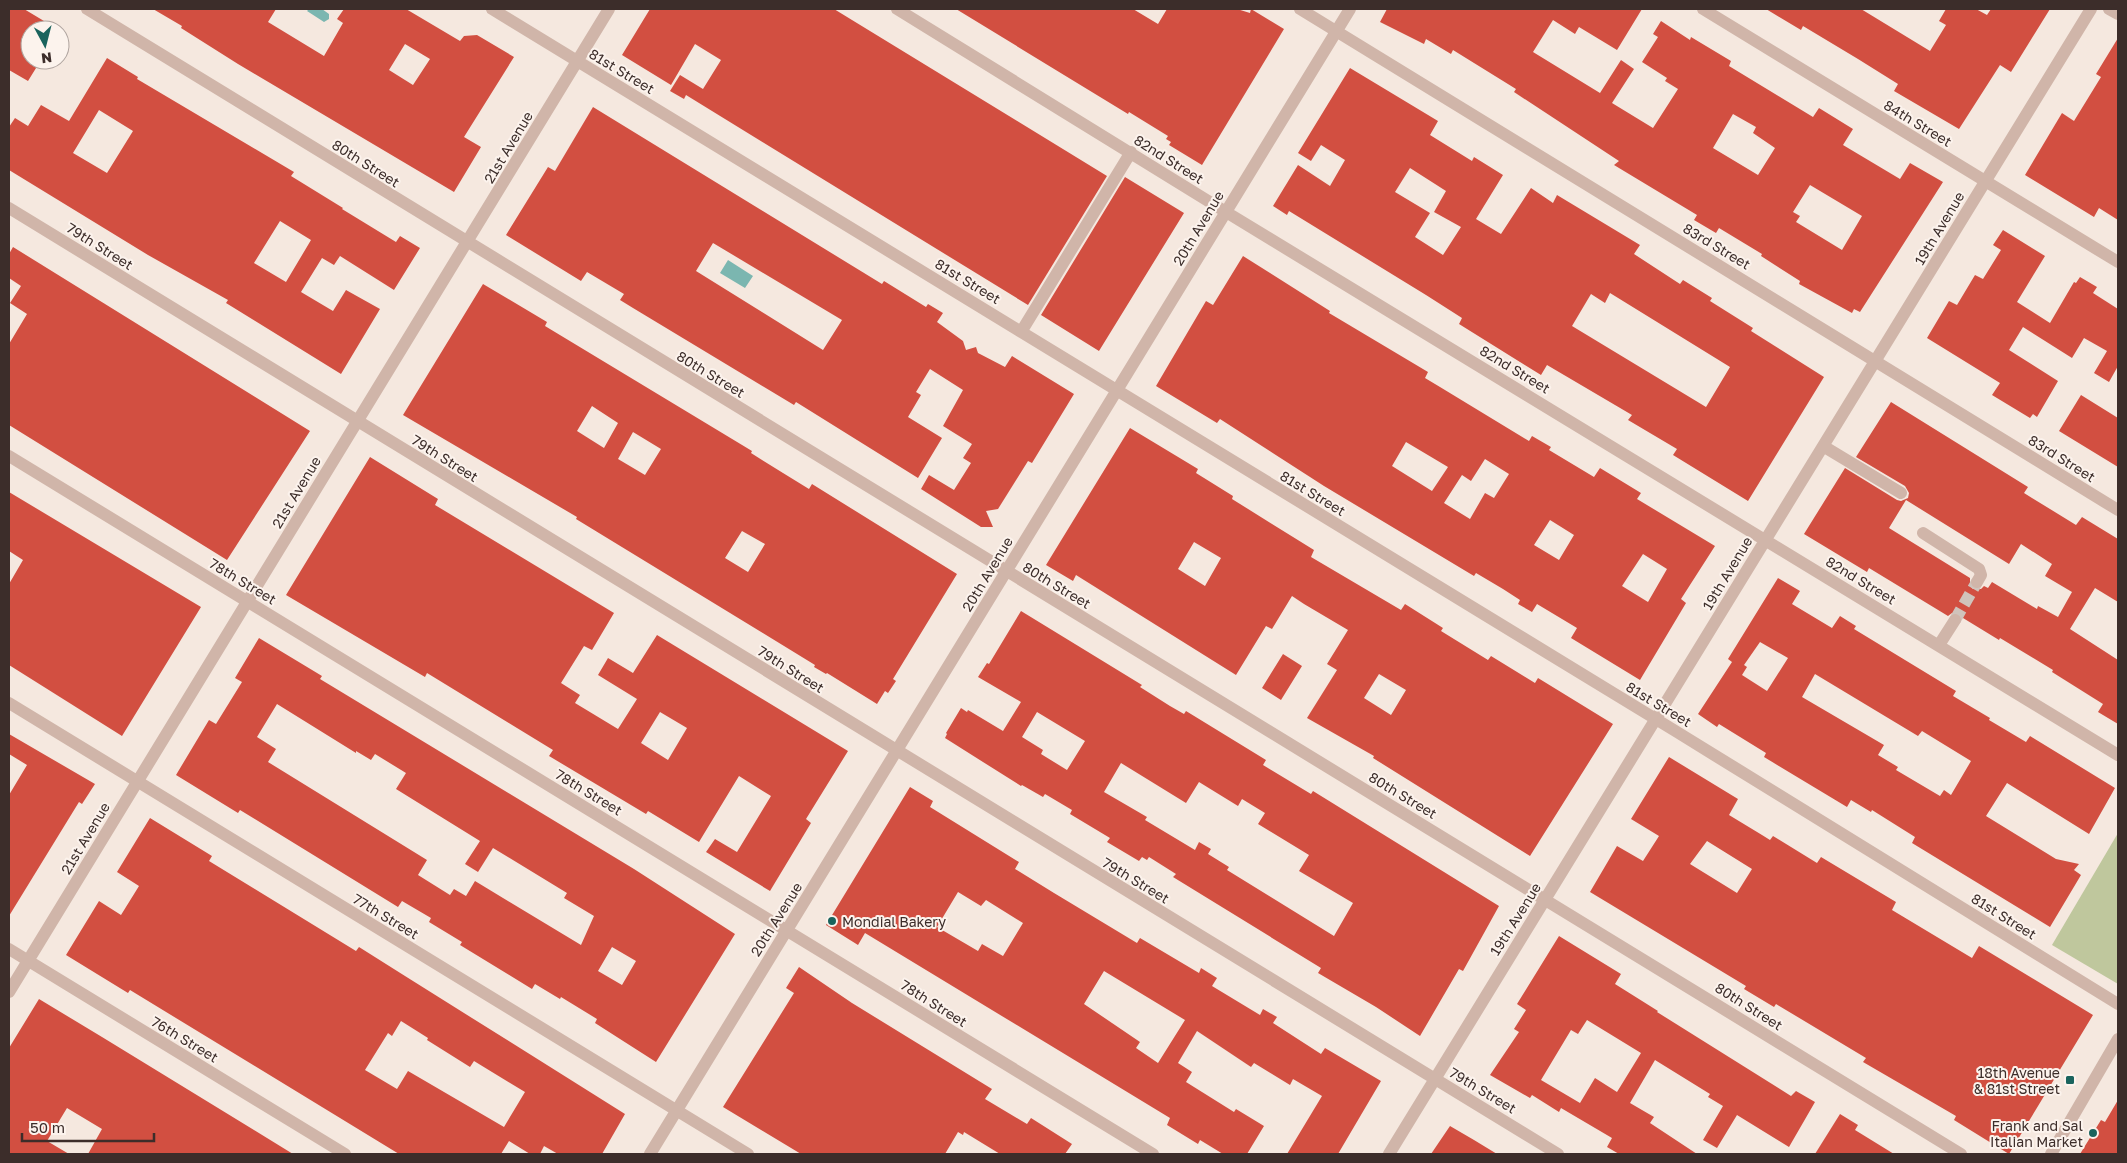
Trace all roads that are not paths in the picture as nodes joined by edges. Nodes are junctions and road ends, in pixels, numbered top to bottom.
1 (87, 9) edge
2 (492, 9) edge
3 (610, 9) edge
4 (897, 9) edge
5 (1300, 9) edge
6 (1350, 9) edge
7 (1703, 9) edge
8 (2091, 9) edge
9 (2109, 9) edge
10 (2118, 14) edge
11 (1336, 31) junction
12 (578, 61) junction
13 (1131, 152) junction
14 (1984, 181) junction
15 (9, 208) edge
16 (1226, 212) junction
17 (467, 242) junction
18 (2118, 262) edge
19 (1021, 332) junction
20 (1876, 362) junction
21 (1117, 391) junction
22 (357, 421) junction
23 (1823, 446) junction
24 (9, 456) edge
25 (1900, 493) dead end
26 (2118, 510) edge
27 (1924, 533) dead end
28 (1765, 539) junction
29 (1006, 571) junction
30 (1977, 582) dead end
31 (247, 601) junction
32 (1954, 620) tunnel mouth
33 (1939, 645) junction
34 (9, 703) edge
35 (1655, 719) junction
36 (897, 752) junction
37 (2118, 755) edge
38 (137, 782) junction
39 (1545, 899) junction
40 (787, 930) junction
41 (9, 949) edge
42 (28, 960) junction
43 (9, 992) edge
44 (2118, 1004) edge
45 (2118, 1039) edge
46 (1435, 1079) junction
47 (677, 1111) junction
48 (345, 1154) edge
49 (650, 1154) edge
50 (748, 1154) edge
51 (1153, 1154) edge
52 (1389, 1154) edge
53 (1558, 1154) edge
54 (1961, 1154) edge
55 (2051, 1154) edge

1 - 17 street, 80th Street
2 - 12 street, 81st Street
3 - 12 street, 21st Avenue
4 - 13 street, 82nd Street
5 - 11 street, 83rd Street
6 - 11 street, 20th Avenue
7 - 14 street, 84th Street
8 - 14 street, 19th Avenue
9 - 10 street
11 - 16 street, 20th Avenue
11 - 20 street, 83rd Street
12 - 17 street, 21st Avenue
12 - 19 street, 81st Street
13 - 16 street, 82nd Street
13 - 19 street
14 - 18 street, 84th Street
14 - 20 street, 19th Avenue
15 - 22 street, 79th Street
16 - 21 street, 20th Avenue
16 - 28 street, 82nd Street
17 - 22 street, 21st Avenue
17 - 29 street, 80th Street
19 - 21 street, 81st Street
20 - 23 street, 19th Avenue
20 - 26 street, 83rd Street
21 - 29 street, 20th Avenue
21 - 35 street, 81st Street
22 - 31 street, 21st Avenue
22 - 36 street, 79th Street
23 - 25 street
23 - 28 street, 19th Avenue
24 - 31 street, 78th Street
27 - 30 street
28 - 33 street, 82nd Street
28 - 35 street, 19th Avenue
29 - 36 street, 20th Avenue
29 - 39 street, 80th Street
31 - 38 street, 21st Avenue
31 - 40 street, 78th Street
32 - 33 street
33 - 37 street, 82nd Street
34 - 38 street, 77th Street
35 - 39 street, 19th Avenue
35 - 44 street, 81st Street
36 - 40 street, 20th Avenue
36 - 46 street, 79th Street
38 - 42 street, 21st Avenue
38 - 47 street, 77th Street
39 - 46 street, 19th Avenue
39 - 54 street, 80th Street
40 - 47 street, 20th Avenue
40 - 51 street, 78th Street
41 - 42 street, 76th Street
42 - 43 street, 21st Avenue
42 - 48 street, 76th Street
45 - 55 street
46 - 52 street, 19th Avenue
46 - 53 street, 79th Street
47 - 49 street, 20th Avenue
47 - 50 street, 77th Street

